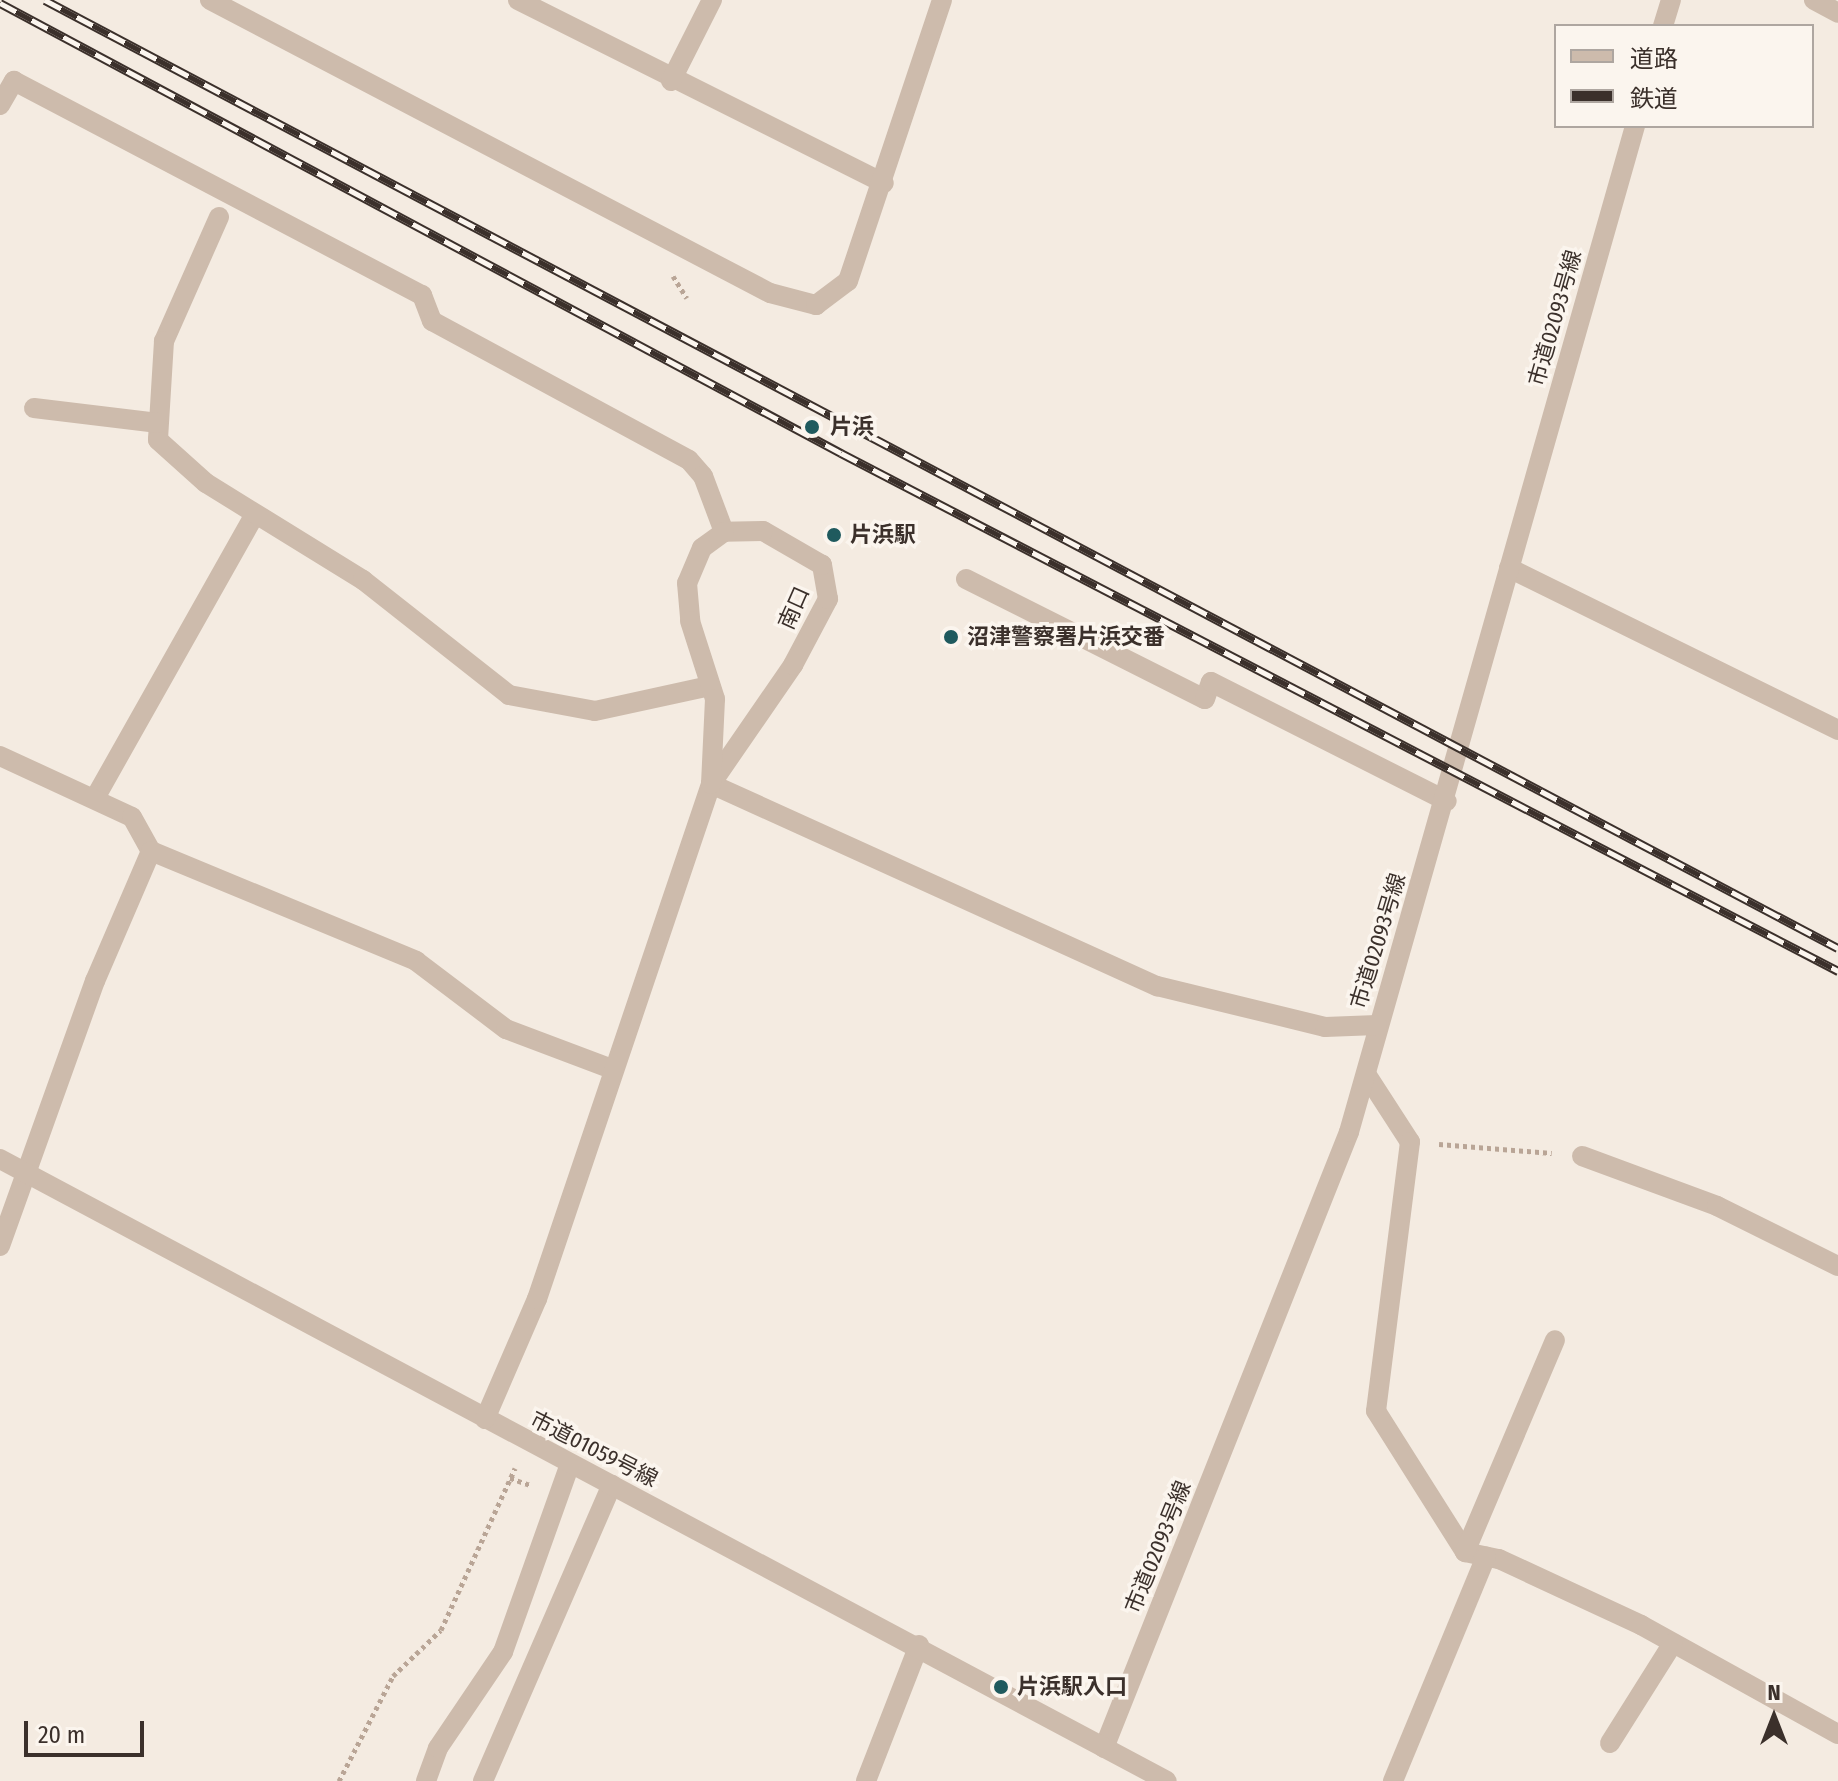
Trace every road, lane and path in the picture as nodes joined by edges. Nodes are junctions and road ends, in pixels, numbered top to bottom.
1 (210, 0) edge
2 (518, 0) edge
3 (712, 0) edge
4 (942, 0) edge
5 (1671, 0) edge
6 (1814, 0) edge
7 (1838, 13) edge
8 (1664, 24) edge
9 (671, 81) junction
10 (0, 105) edge
11 (1634, 128) edge
12 (884, 183) junction
13 (219, 217) dead end
14 (673, 275) dead end
15 (687, 298) dead end
16 (34, 408) dead end
17 (158, 423) junction
18 (254, 516) junction
19 (724, 532) junction
20 (1509, 568) junction
21 (966, 579) dead end
22 (710, 686) junction
23 (1838, 730) edge
24 (0, 756) edge
25 (711, 784) junction
26 (95, 798) junction
27 (1447, 801) junction
28 (151, 851) junction
29 (1377, 1025) junction
30 (609, 1068) junction
31 (1366, 1074) junction
32 (1410, 1142) junction
33 (1582, 1156) joint
34 (0, 1159) edge
35 (26, 1173) junction
36 (0, 1246) edge
37 (1838, 1266) edge
38 (1555, 1340) dead end
39 (485, 1419) junction
40 (518, 1462) dead end
41 (570, 1464) junction
42 (510, 1478) junction
43 (612, 1485) junction
44 (531, 1486) dead end
45 (1465, 1552) junction
46 (1486, 1557) junction
47 (1673, 1643) junction
48 (919, 1645) junction
49 (1838, 1734) edge
50 (1610, 1743) dead end
51 (1104, 1748) junction
52 (339, 1781) edge
53 (426, 1781) edge
54 (483, 1781) edge
55 (866, 1781) edge
56 (1167, 1781) edge
57 (1393, 1781) edge

1 - 12 street
2 - 9 street
3 - 9 street
4 - 12 street
5 - 8 street
6 - 7 street
9 - 12 street
10 - 19 street
11 - 20 street, 市道02093号線
13 - 17 street
14 - 15 path
16 - 17 street
17 - 18 street
18 - 22 street
18 - 26 street
19 - 22 street
19 - 25 street, 南口
20 - 23 street
20 - 27 street, 市道02093号線
21 - 27 street
22 - 25 street
24 - 26 street
25 - 29 street
25 - 30 street
26 - 28 street
27 - 29 street, 市道02093号線
28 - 30 street
28 - 35 street
29 - 31 street, 市道02093号線
30 - 39 street
31 - 32 street
31 - 51 street, 市道02093号線
32 - 33 path
32 - 45 street
33 - 37 street
34 - 35 street, 市道01059号線
35 - 36 street
35 - 39 street, 市道01059号線
38 - 45 street
39 - 41 street, 市道01059号線
40 - 42 path
41 - 43 street, 市道01059号線
41 - 53 street
42 - 44 path
42 - 52 path
43 - 48 street, 市道01059号線
43 - 54 street
45 - 46 street
46 - 47 street
46 - 57 street
47 - 49 street
47 - 50 street
48 - 51 street, 市道01059号線
48 - 55 street
51 - 56 street, 市道01059号線

